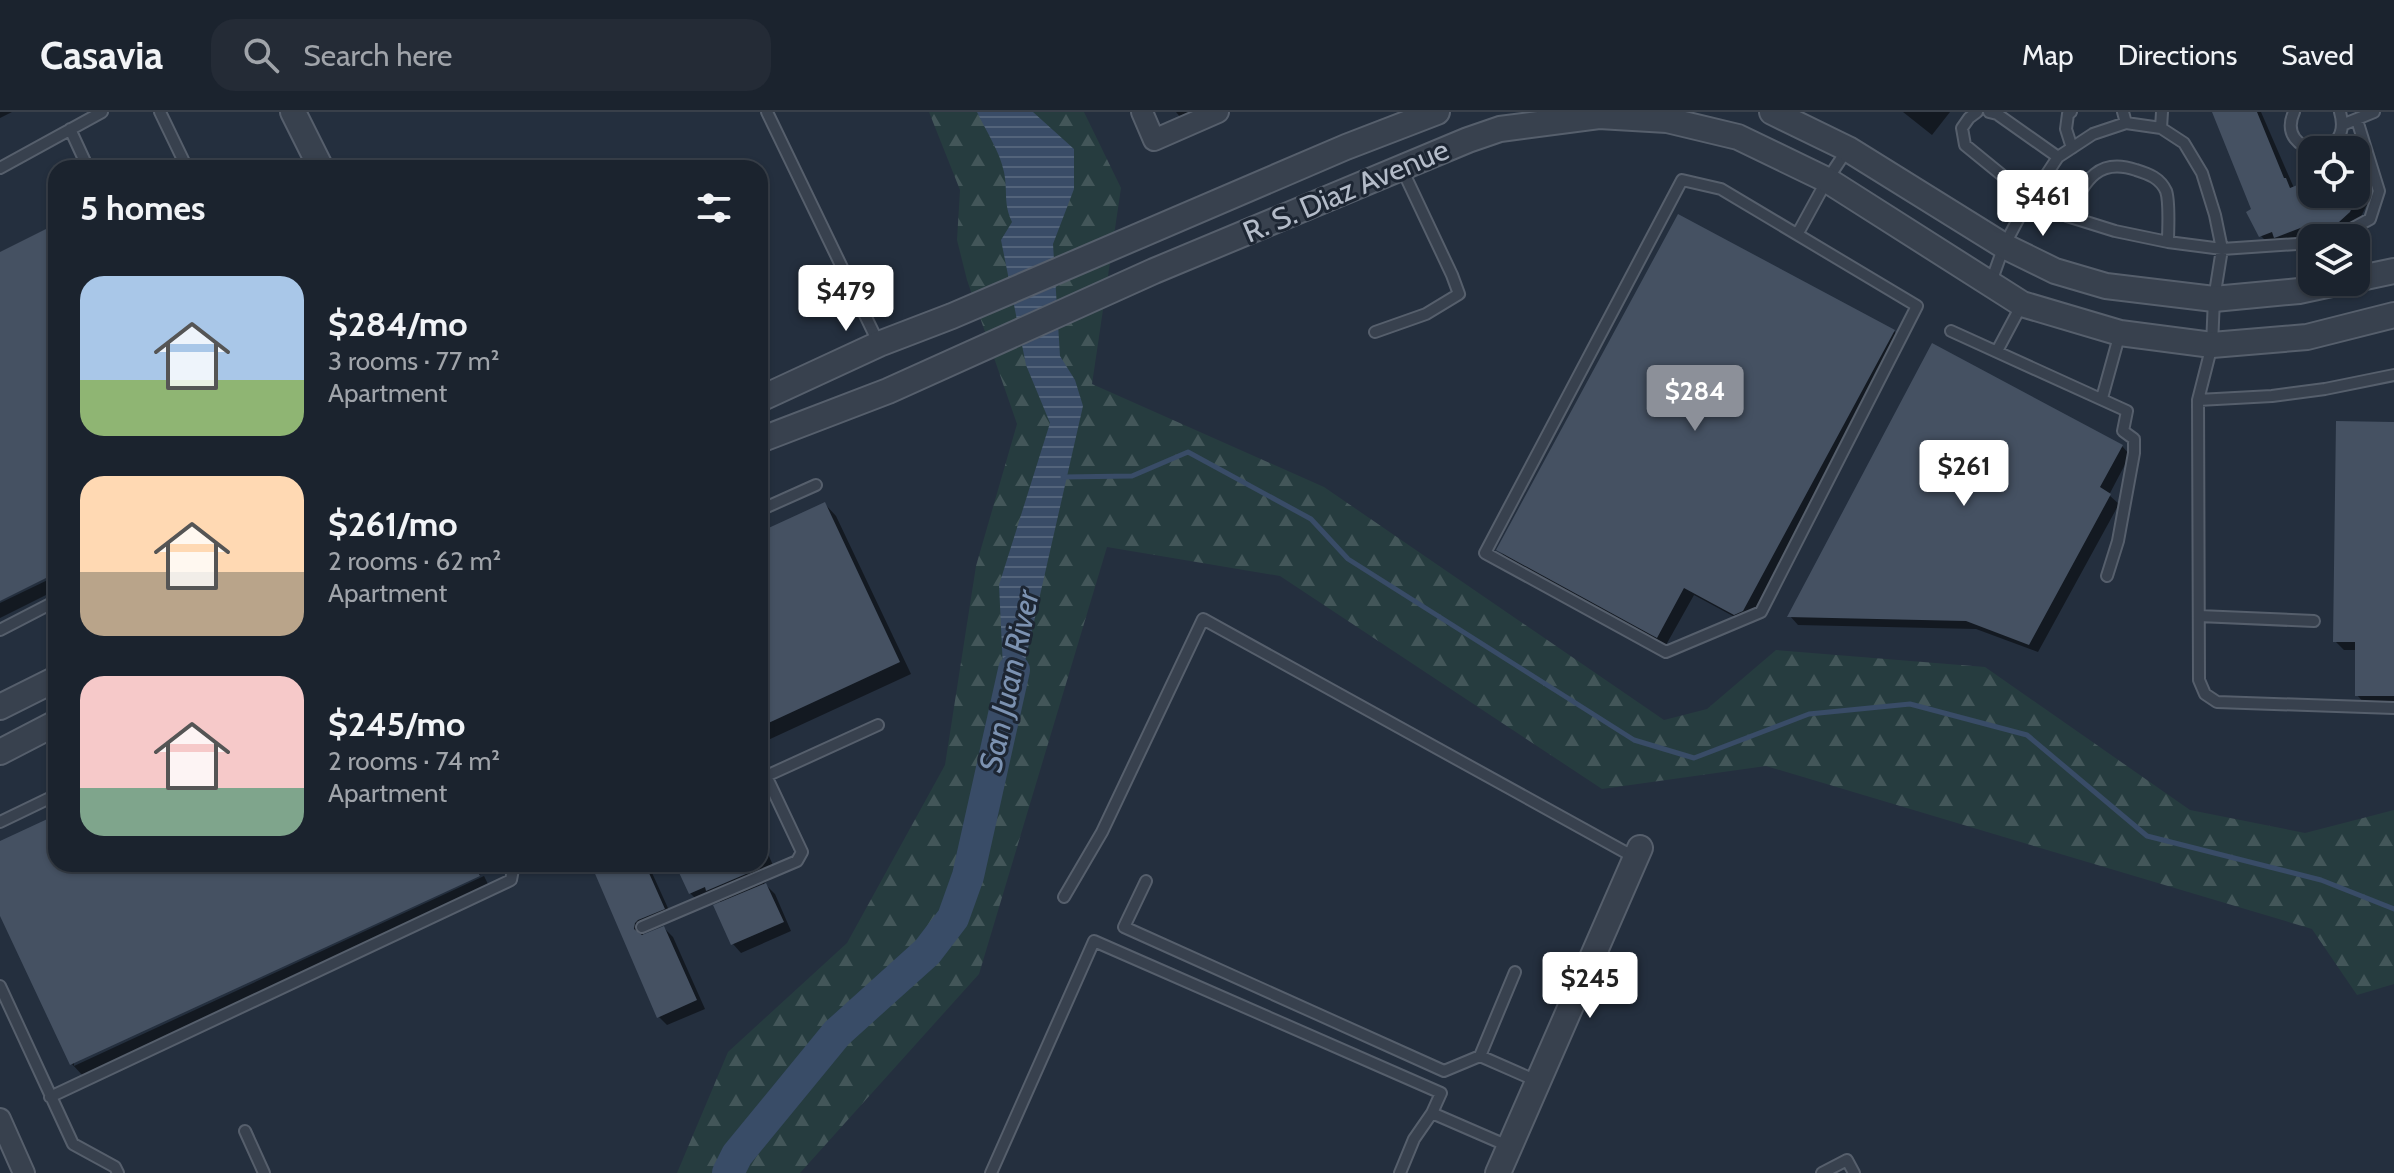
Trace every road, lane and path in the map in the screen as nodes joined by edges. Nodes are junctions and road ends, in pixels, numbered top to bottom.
1 (102, 112) edge
2 (160, 112) edge
3 (767, 112) edge
4 (1142, 112) edge
5 (1218, 112) edge
6 (1437, 112) edge
7 (1772, 112) edge
8 (1977, 112) edge
9 (1989, 112) edge
10 (2071, 112) edge
11 (2162, 112) edge
12 (2294, 112) edge
13 (2340, 112) edge
14 (2374, 112) edge
15 (1599, 114) edge
16 (297, 115) edge
17 (2125, 118) edge
18 (2357, 120) junction
19 (2342, 125) junction
20 (2161, 128) junction
21 (70, 129) junction
22 (1346, 147) junction
23 (2072, 148) junction
24 (1848, 149) junction
25 (2058, 157) junction
26 (84, 160) edge
27 (183, 160) edge
28 (317, 160) edge
29 (0, 168) edge
30 (1401, 168) junction
31 (1827, 180) junction
32 (1360, 184) junction
33 (2030, 198) junction
34 (2067, 216) junction
35 (2361, 224) edge
36 (1798, 233) junction
37 (2168, 242) junction
38 (2298, 244) edge
39 (2004, 246) junction
40 (2222, 249) junction
41 (2394, 271) edge
42 (2370, 276) edge
43 (1990, 284) junction
44 (2298, 291) edge
45 (2214, 299) junction
46 (2022, 304) junction
47 (2394, 315) edge
48 (1951, 331) dead end
49 (1375, 332) dead end
50 (2120, 333) junction
51 (879, 344) junction
52 (2212, 345) junction
53 (1997, 351) junction
54 (2394, 375) edge
55 (768, 395) edge
56 (2102, 398) junction
57 (2198, 400) junction
58 (768, 437) edge
59 (816, 485) dead end
60 (768, 506) edge
61 (2107, 576) dead end
62 (48, 605) edge
63 (2199, 616) junction
64 (2314, 621) dead end
65 (0, 630) edge
66 (48, 683) edge
67 (0, 707) edge
68 (2394, 708) edge
69 (878, 725) dead end
70 (48, 727) edge
71 (0, 752) edge
72 (768, 776) edge
73 (768, 787) edge
74 (48, 799) edge
75 (0, 822) edge
76 (1638, 853) joint
77 (512, 872) edge
78 (1146, 881) dead end
79 (1064, 897) dead end
80 (642, 927) dead end
81 (1515, 972) dead end
82 (0, 986) edge
83 (1480, 1056) junction
84 (1537, 1081) junction
85 (50, 1097) junction
86 (1432, 1113) junction
87 (0, 1119) edge
88 (245, 1131) dead end
89 (1509, 1146) junction
90 (24, 1173) edge
91 (118, 1173) edge
92 (264, 1173) edge
93 (991, 1173) edge
94 (1400, 1173) edge
95 (1498, 1173) edge
96 (1822, 1173) edge
97 (1854, 1173) edge

1 - 21 lane
2 - 27 lane
3 - 51 lane
4 - 5 street
6 - 22 street, R. S. Diaz Avenue
7 - 24 street
8 - 33 lane
9 - 25 lane
10 - 23 lane
11 - 20 lane
12 - 19 lane
13 - 19 lane
14 - 18 lane
15 - 30 street, R. S. Diaz Avenue
15 - 31 street, R. S. Diaz Avenue
16 - 28 street
17 - 20 lane
17 - 23 lane
18 - 19 lane
18 - 35 lane
20 - 40 lane
21 - 26 lane
21 - 29 lane
22 - 32 street
22 - 51 street, R. S. Diaz Avenue
23 - 25 lane
24 - 31 lane
24 - 39 street
25 - 33 lane
30 - 32 street, R. S. Diaz Avenue
30 - 49 lane
31 - 36 lane
31 - 43 street, R. S. Diaz Avenue
32 - 58 street, R. S. Diaz Avenue
33 - 34 lane
33 - 39 lane
34 - 37 lane
34 - 37 lane
36 - 36 lane
37 - 40 lane
38 - 40 lane
39 - 43 lane
39 - 45 street
40 - 45 lane
41 - 42 street
43 - 46 street, R. S. Diaz Avenue
44 - 45 street
45 - 52 lane
46 - 50 street, R. S. Diaz Avenue
46 - 53 lane
47 - 52 street, R. S. Diaz Avenue
48 - 53 lane
50 - 52 street, R. S. Diaz Avenue
50 - 56 lane
51 - 55 street, R. S. Diaz Avenue
52 - 57 lane
53 - 56 lane
54 - 57 lane
56 - 61 lane
57 - 63 lane
59 - 60 lane
62 - 65 lane
63 - 64 lane
63 - 68 lane
66 - 67 street
69 - 72 lane
70 - 71 street
73 - 80 lane
74 - 75 lane
76 - 79 lane
76 - 84 street
77 - 85 lane
78 - 83 lane
81 - 83 lane
82 - 85 lane
83 - 84 lane
84 - 89 street
85 - 91 lane
86 - 89 lane
86 - 93 lane
86 - 94 lane
87 - 90 street
88 - 92 lane
89 - 95 street
96 - 97 lane

